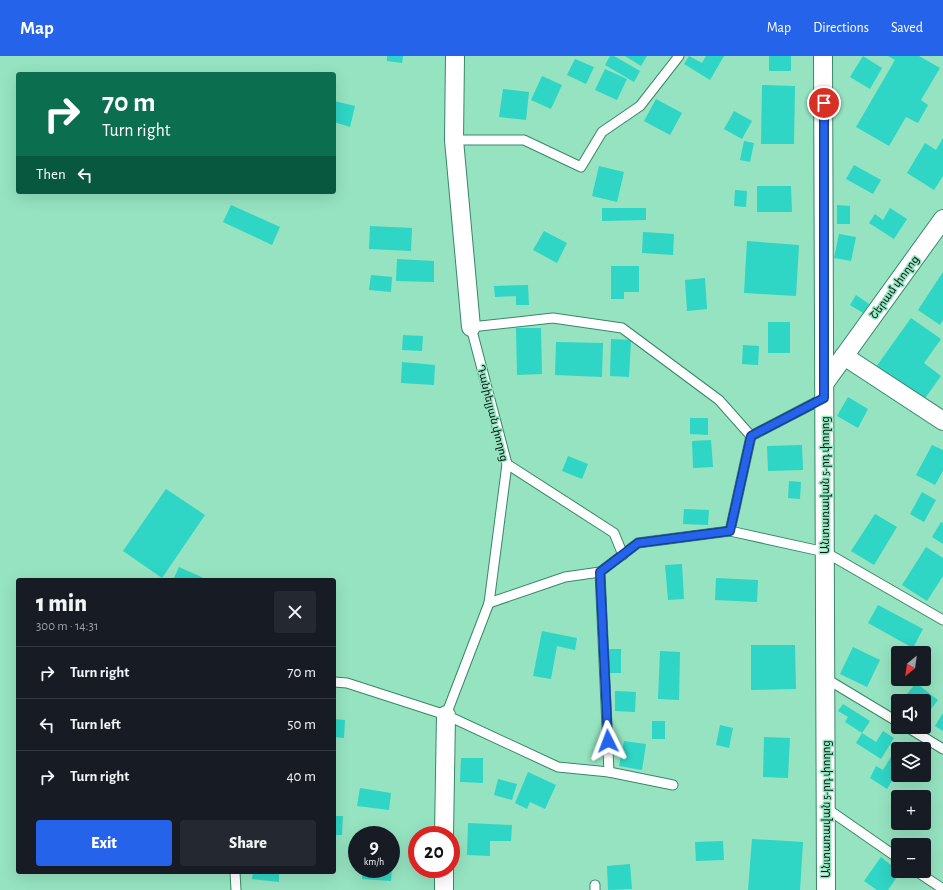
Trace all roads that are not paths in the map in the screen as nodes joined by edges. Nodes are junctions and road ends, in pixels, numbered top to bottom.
1 (455, 56) edge
2 (679, 56) edge
3 (823, 56) edge
4 (454, 140) junction
5 (943, 219) edge
6 (471, 327) junction
7 (844, 356) junction
8 (824, 391) junction
9 (943, 421) edge
10 (751, 436) junction
11 (507, 464) junction
12 (730, 531) junction
13 (825, 552) junction
14 (623, 555) junction
15 (600, 572) junction
16 (489, 603) junction
17 (943, 620) edge
18 (825, 678) junction
19 (336, 682) edge
20 (446, 715) junction
21 (891, 718) edge
22 (919, 734) edge
23 (943, 748) edge
24 (609, 772) junction
25 (673, 785) dead end
26 (826, 808) junction
27 (444, 826) edge
28 (891, 853) edge
29 (235, 874) edge
30 (444, 878) edge
31 (926, 878) edge
32 (943, 889) edge
33 (236, 890) edge
34 (444, 890) edge
35 (826, 890) edge

1 - 4 street, Դանիելյան փողոց
2 - 4 lane
3 - 8 street, Անտառավան 5-րդ փողոց
4 - 6 street, Դանիելյան փողոց
5 - 7 street, Շերամ փողոց
6 - 10 lane
6 - 11 lane, Դանիելյան փողոց
7 - 8 street, Շերամ փողոց
7 - 9 street
8 - 10 lane
8 - 13 street, Անտառավան 5-րդ փողոց
10 - 12 lane
11 - 14 lane
11 - 16 lane, Դանիելյան փողոց
12 - 13 lane
12 - 14 lane
13 - 17 lane
13 - 18 street, Անտառավան 5-րդ փողոց
14 - 15 lane
15 - 16 lane
15 - 24 lane
16 - 20 lane, Դանիելյան փողոց
18 - 21 lane
18 - 26 street, Անտառավան 5-րդ փողոց
19 - 20 lane
20 - 24 lane
20 - 27 street, Դանիելյան փողոց
22 - 23 lane
24 - 25 lane
26 - 28 lane
26 - 35 street, Անտառավան 5-րդ փողոց
29 - 33 lane
30 - 34 street
31 - 32 lane

